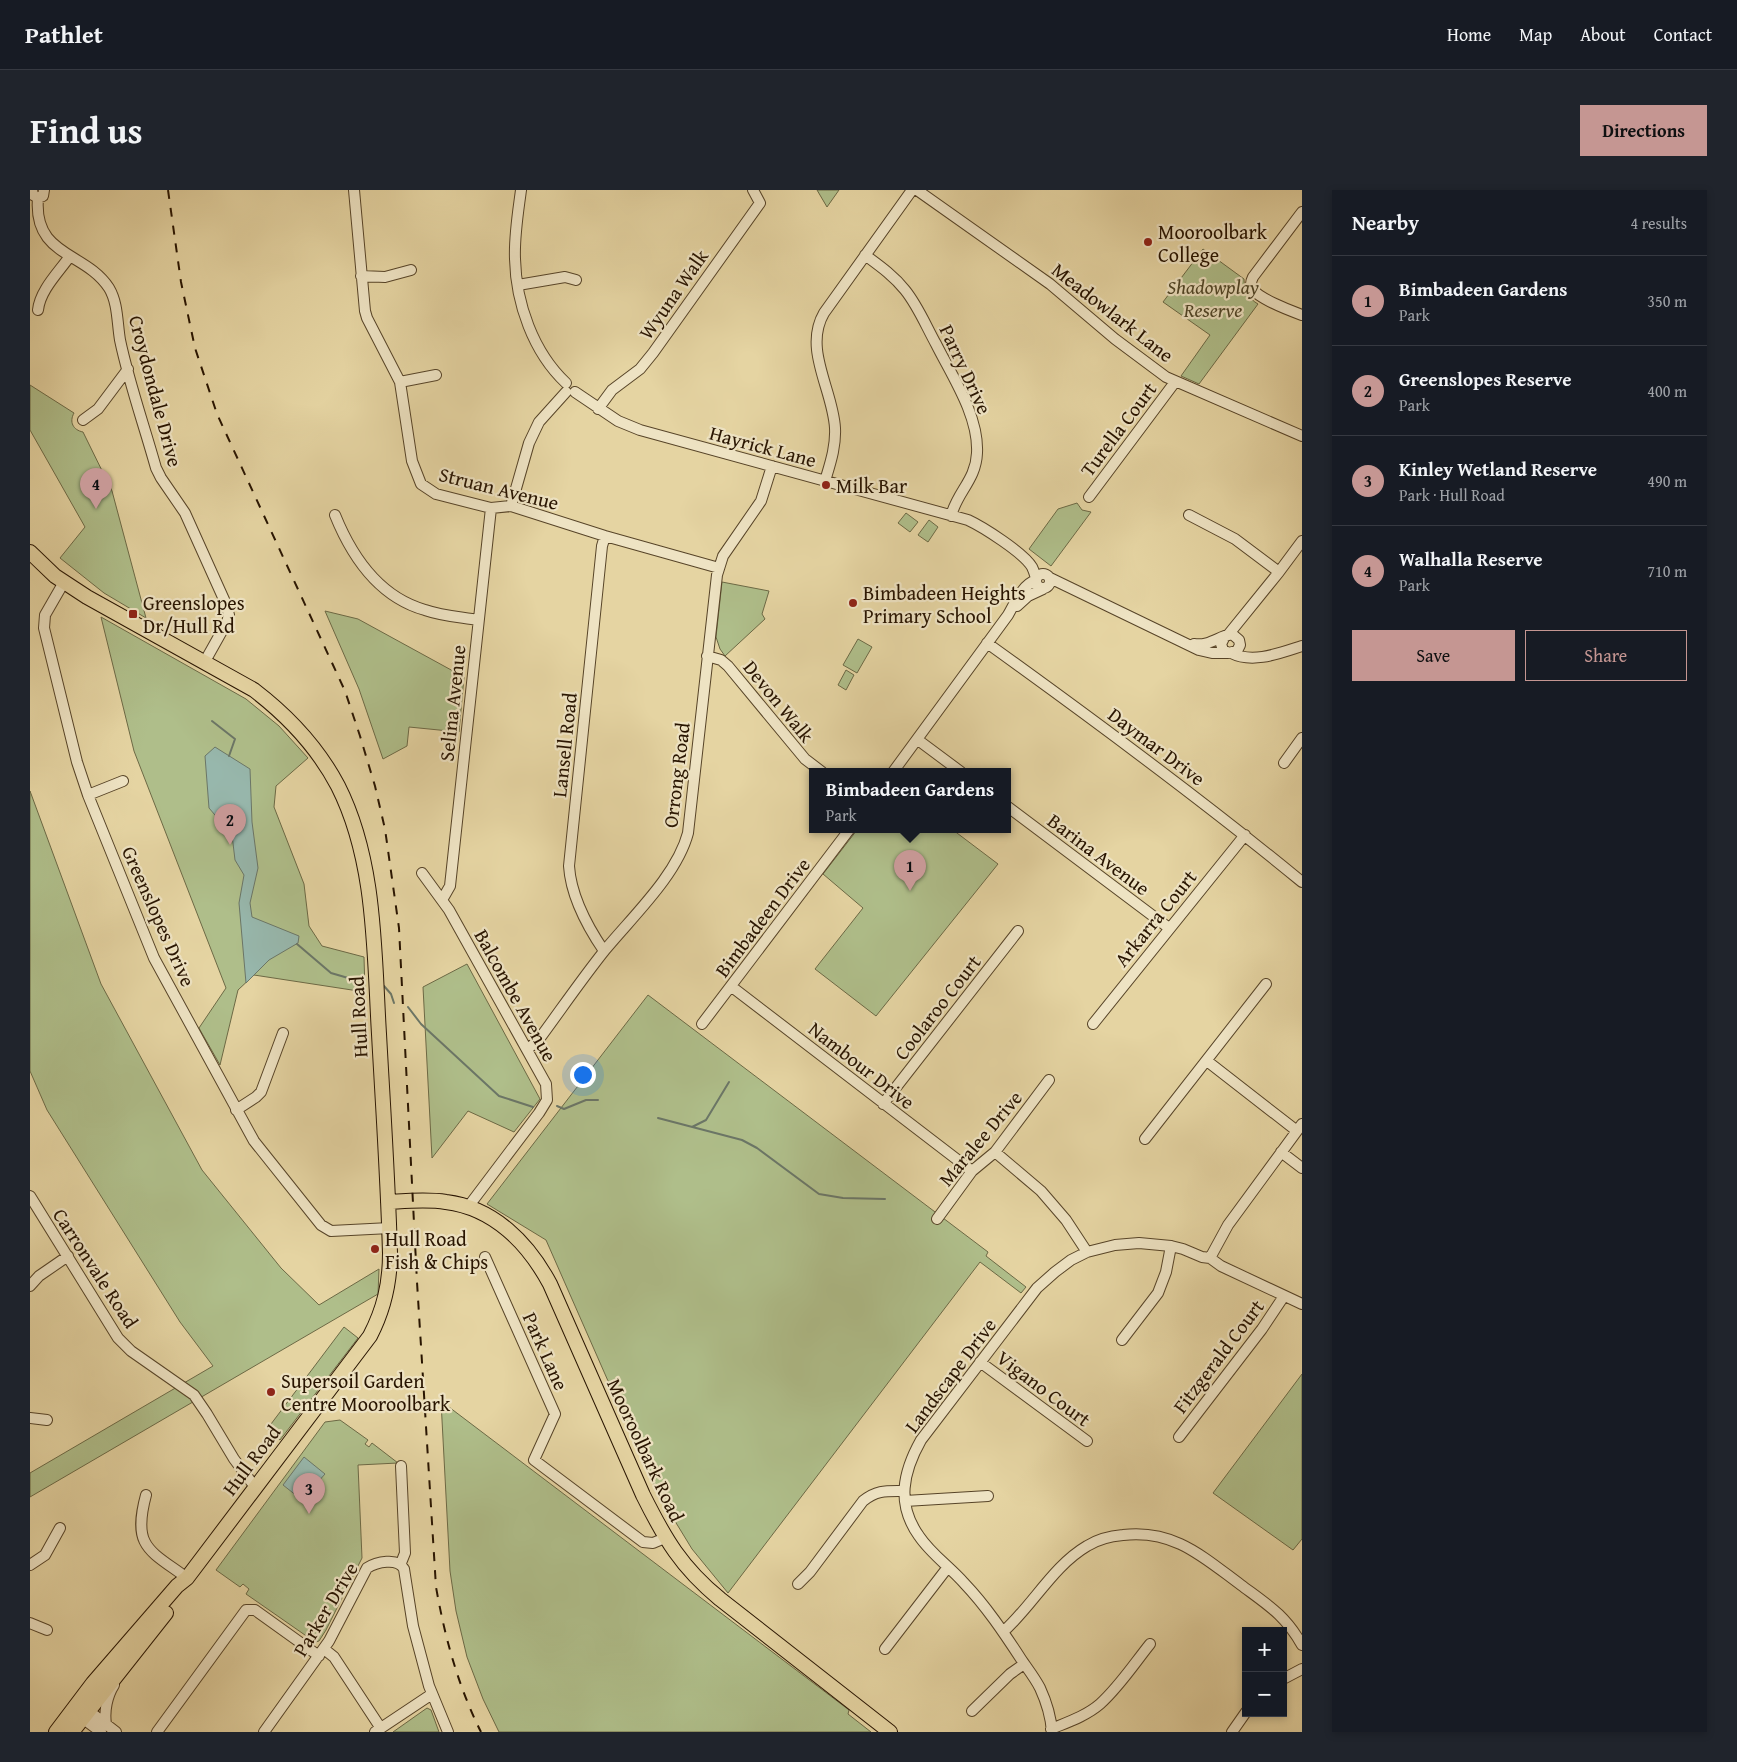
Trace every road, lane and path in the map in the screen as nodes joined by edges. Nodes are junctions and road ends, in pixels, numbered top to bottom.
1 (354, 190) edge
2 (520, 190) edge
3 (753, 190) edge
4 (912, 190) edge
5 (917, 190) edge
6 (38, 193) edge
7 (1302, 212) edge
8 (865, 255) junction
9 (70, 256) junction
10 (412, 270) dead end
11 (360, 276) junction
12 (576, 280) dead end
13 (518, 285) junction
14 (38, 310) dead end
15 (1302, 315) edge
16 (128, 369) junction
17 (436, 374) dead end
18 (400, 382) junction
19 (1175, 382) junction
20 (569, 389) junction
21 (598, 409) junction
22 (83, 420) dead end
23 (1302, 436) edge
24 (772, 466) junction
25 (825, 481) junction
26 (1089, 497) dead end
27 (511, 506) junction
28 (490, 508) junction
29 (335, 515) dead end
30 (1189, 515) dead end
31 (951, 516) junction
32 (605, 536) junction
33 (1302, 541) edge
34 (30, 552) edge
35 (719, 568) junction
36 (1279, 572) junction
37 (1043, 581) junction
38 (64, 582) junction
39 (1248, 610) junction
40 (478, 620) junction
41 (1227, 635) junction
42 (1240, 641) junction
43 (987, 643) junction
44 (1188, 644) junction
45 (1302, 646) edge
46 (1230, 653) junction
47 (707, 656) junction
48 (1263, 656) junction
49 (204, 663) junction
50 (1302, 738) edge
51 (918, 740) junction
52 (1284, 763) dead end
53 (816, 768) edge
54 (896, 768) edge
55 (956, 768) edge
56 (123, 781) dead end
57 (88, 795) junction
58 (1011, 809) edge
59 (847, 833) edge
60 (1244, 835) junction
61 (421, 872) dead end
62 (1302, 882) edge
63 (442, 900) junction
64 (1169, 928) junction
65 (1018, 931) dead end
66 (604, 951) junction
67 (1266, 984) dead end
68 (732, 987) junction
69 (702, 1024) dead end
70 (1093, 1024) dead end
71 (284, 1033) dead end
72 (527, 1049) junction
73 (1207, 1061) junction
74 (1050, 1080) dead end
75 (883, 1104) junction
76 (236, 1110) junction
77 (1300, 1128) edge
78 (1145, 1140) dead end
79 (995, 1152) junction
80 (1281, 1152) junction
81 (1302, 1168) edge
82 (972, 1171) junction
83 (30, 1196) edge
84 (388, 1202) junction
85 (468, 1207) junction
86 (937, 1219) dead end
87 (390, 1228) junction
88 (1171, 1246) junction
89 (1087, 1252) junction
90 (68, 1256) junction
91 (484, 1257) dead end
92 (1210, 1258) junction
93 (30, 1286) edge
94 (1284, 1296) junction
95 (1302, 1304) edge
96 (1122, 1340) dead end
97 (980, 1362) junction
98 (30, 1418) edge
99 (47, 1420) dead end
100 (1179, 1437) dead end
101 (1087, 1441) dead end
102 (401, 1466) dead end
103 (255, 1487) junction
104 (146, 1495) dead end
105 (904, 1496) junction
106 (988, 1496) dead end
107 (60, 1528) dead end
108 (664, 1538) junction
109 (401, 1563) junction
110 (30, 1565) edge
111 (948, 1566) junction
112 (187, 1578) junction
113 (798, 1584) dead end
114 (30, 1623) edge
115 (47, 1630) dead end
116 (1003, 1632) junction
117 (144, 1641) junction
118 (1150, 1644) dead end
119 (1302, 1645) edge
120 (885, 1649) dead end
121 (321, 1652) junction
122 (1024, 1664) junction
123 (1302, 1669) edge
124 (1287, 1677) edge
125 (432, 1694) junction
126 (80, 1711) junction
127 (972, 1711) dead end
128 (1242, 1717) edge
129 (104, 1728) edge
130 (378, 1730) edge
131 (1052, 1730) edge
132 (56, 1732) edge
133 (72, 1732) edge
134 (116, 1732) edge
135 (157, 1732) edge
136 (264, 1732) edge
137 (448, 1732) edge
138 (890, 1732) edge
139 (1232, 1732) edge

1 - 11 street, Struan Avenue
2 - 13 street, Hayrick Lane
3 - 21 street, Wyuna Walk
4 - 8 street
5 - 19 street, Meadowlark Lane
6 - 9 street, Croydondale Drive
7 - 15 street
8 - 25 street
8 - 31 street, Parry Drive
9 - 14 street
9 - 16 street, Croydondale Drive
10 - 11 street
11 - 18 street, Struan Avenue
12 - 13 street
13 - 20 street, Hayrick Lane
16 - 22 street
16 - 49 street, Croydondale Drive
17 - 18 street
18 - 28 street, Struan Avenue
19 - 23 street, Meadowlark Lane
19 - 26 street, Turella Court
20 - 21 street, Hayrick Lane
20 - 27 street
21 - 24 street, Hayrick Lane
24 - 25 street, Hayrick Lane
24 - 35 street, Orrong Road
25 - 31 street, Hayrick Lane
27 - 28 street, Struan Avenue
27 - 32 street, Struan Avenue
28 - 40 street, Selina Avenue
29 - 40 street
30 - 36 street
31 - 37 street, Hayrick Lane
32 - 35 street, Struan Avenue
32 - 66 street, Lansell Road
33 - 36 street
34 - 38 main road, Hull Road
35 - 47 street, Orrong Road
36 - 39 street
37 - 43 street
37 - 44 street, Hayrick Lane
38 - 49 main road, Hull Road
38 - 57 street, Greenslopes Drive
39 - 41 street
39 - 42 street
40 - 63 street, Selina Avenue
41 - 42 street
41 - 44 street, Hayrick Lane
41 - 46 street
42 - 46 street
42 - 48 street
43 - 51 street
43 - 60 street, Daymar Drive
44 - 46 street, Hayrick Lane
45 - 48 street, Hayrick Lane
46 - 48 street, Hayrick Lane
47 - 53 street, Devon Walk
47 - 66 street, Orrong Road
49 - 84 main road, Hull Road
50 - 52 street
51 - 54 street
51 - 55 street
56 - 57 street
57 - 76 street, Greenslopes Drive
58 - 64 street, Barina Avenue
59 - 68 street, Bimbadeen Drive
60 - 62 street, Daymar Drive
60 - 64 street, Arkarra Court
61 - 63 street, Balcombe Avenue
63 - 72 street, Balcombe Avenue
64 - 70 street, Arkarra Court
65 - 75 street, Coolaroo Court
66 - 72 street, Orrong Road
67 - 73 street
68 - 69 street, Bimbadeen Drive
68 - 75 street, Nambour Drive
71 - 76 street
72 - 85 street, Balcombe Avenue
73 - 77 street
73 - 78 street
74 - 79 street, Maralee Drive
75 - 82 street, Nambour Drive
76 - 87 street, Greenslopes Drive
77 - 80 street
79 - 82 street, Maralee Drive
79 - 89 street
80 - 81 street
80 - 92 street
82 - 86 street, Maralee Drive
83 - 90 street, Carronvale Road
84 - 85 main road, Mooroolbark Road
84 - 87 main road, Hull Road
85 - 108 main road, Mooroolbark Road
87 - 103 main road, Hull Road
88 - 89 street, Landscape Drive
88 - 92 street, Landscape Drive
88 - 96 street
89 - 97 street, Landscape Drive
90 - 93 street
90 - 103 street, Carronvale Road
91 - 108 street, Park Lane
92 - 94 street, Landscape Drive
94 - 95 street, Landscape Drive
94 - 100 street, Fitzgerald Court
97 - 101 street, Vigano Court
97 - 105 street, Landscape Drive
98 - 99 street
102 - 109 street
103 - 112 main road, Hull Road
104 - 112 street
105 - 106 street
105 - 111 street, Landscape Drive
105 - 113 street
107 - 110 street
108 - 138 main road, Mooroolbark Road
109 - 121 street, Parker Drive
109 - 125 street
111 - 116 street, Landscape Drive
111 - 120 street
112 - 117 main road, Hull Road
112 - 126 main road, Hull Road
114 - 115 street
116 - 119 street
116 - 122 street, Landscape Drive
117 - 126 main road, Hull Road
117 - 129 street
118 - 131 street
121 - 130 street
121 - 135 street
121 - 136 street, Parker Drive
122 - 127 street
122 - 131 street, Landscape Drive
123 - 124 street
125 - 130 street
125 - 137 street
126 - 129 street
126 - 132 main road, Hull Road
126 - 133 main road, Hull Road
128 - 139 street
129 - 134 street

